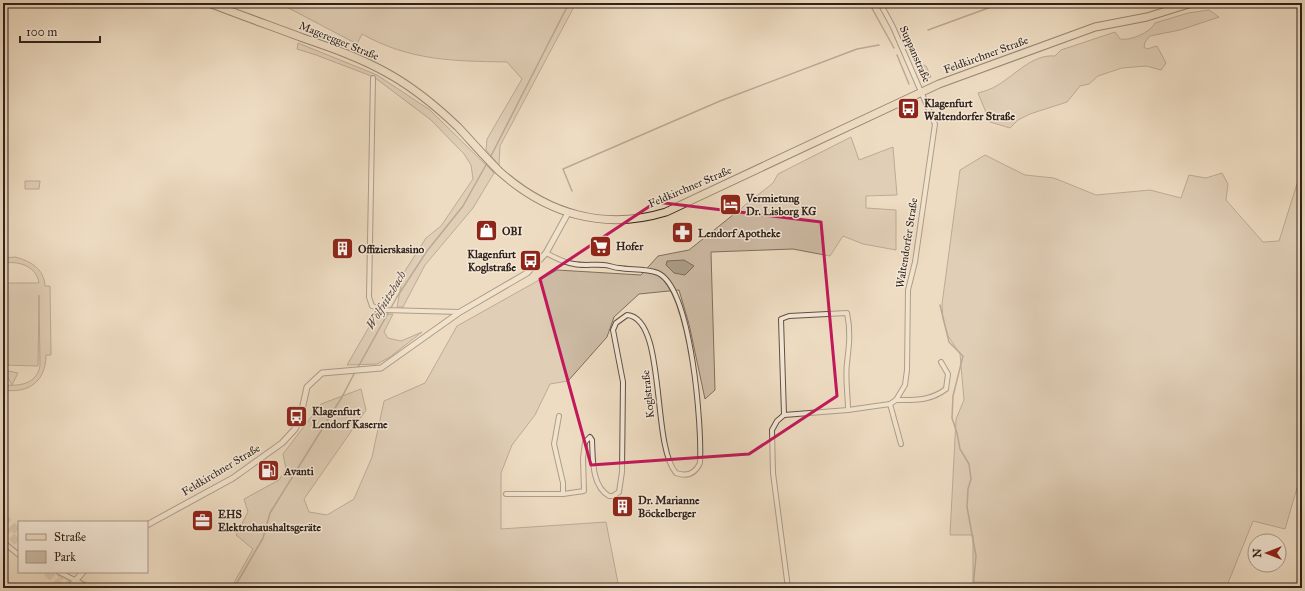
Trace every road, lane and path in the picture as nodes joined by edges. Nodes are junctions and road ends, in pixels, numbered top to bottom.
1 (209, 3) edge
2 (880, 3) edge
3 (1192, 3) edge
4 (373, 78) dead end
5 (922, 91) junction
6 (568, 214) junction
7 (546, 253) junction
8 (460, 312) junction
9 (941, 362) dead end
10 (896, 400) junction
11 (890, 404) junction
12 (848, 410) junction
13 (784, 415) junction
14 (559, 416) dead end
15 (901, 444) dead end
16 (506, 494) dead end
17 (563, 494) junction
18 (148, 524) edge
19 (3, 542) edge
20 (18, 554) edge
21 (61, 573) edge
22 (82, 573) edge
23 (75, 579) junction
24 (69, 588) edge
25 (90, 588) edge
26 (788, 588) edge

1 - 6 main road, Mageregger Straße
2 - 5 street, Suppanstraße
3 - 5 main road, Feldkirchner Straße
4 - 8 street, Mageregger Straße
5 - 6 main road, Feldkirchner Straße
5 - 10 street, Waltendorfer Straße
6 - 7 street, Feldkirchner Straße
7 - 8 street, Feldkirchner Straße
7 - 17 street, Koglstraße
8 - 18 street, Feldkirchner Straße
9 - 10 street
10 - 11 street, Waltendorfer Straße
11 - 12 street, Waltendorfer Straße
11 - 15 street
12 - 13 street, Waltendorfer Straße
12 - 13 street
13 - 26 street
14 - 17 street
16 - 17 street, Koglstraße
19 - 20 street
21 - 23 street
22 - 23 street
23 - 24 street
23 - 25 street

